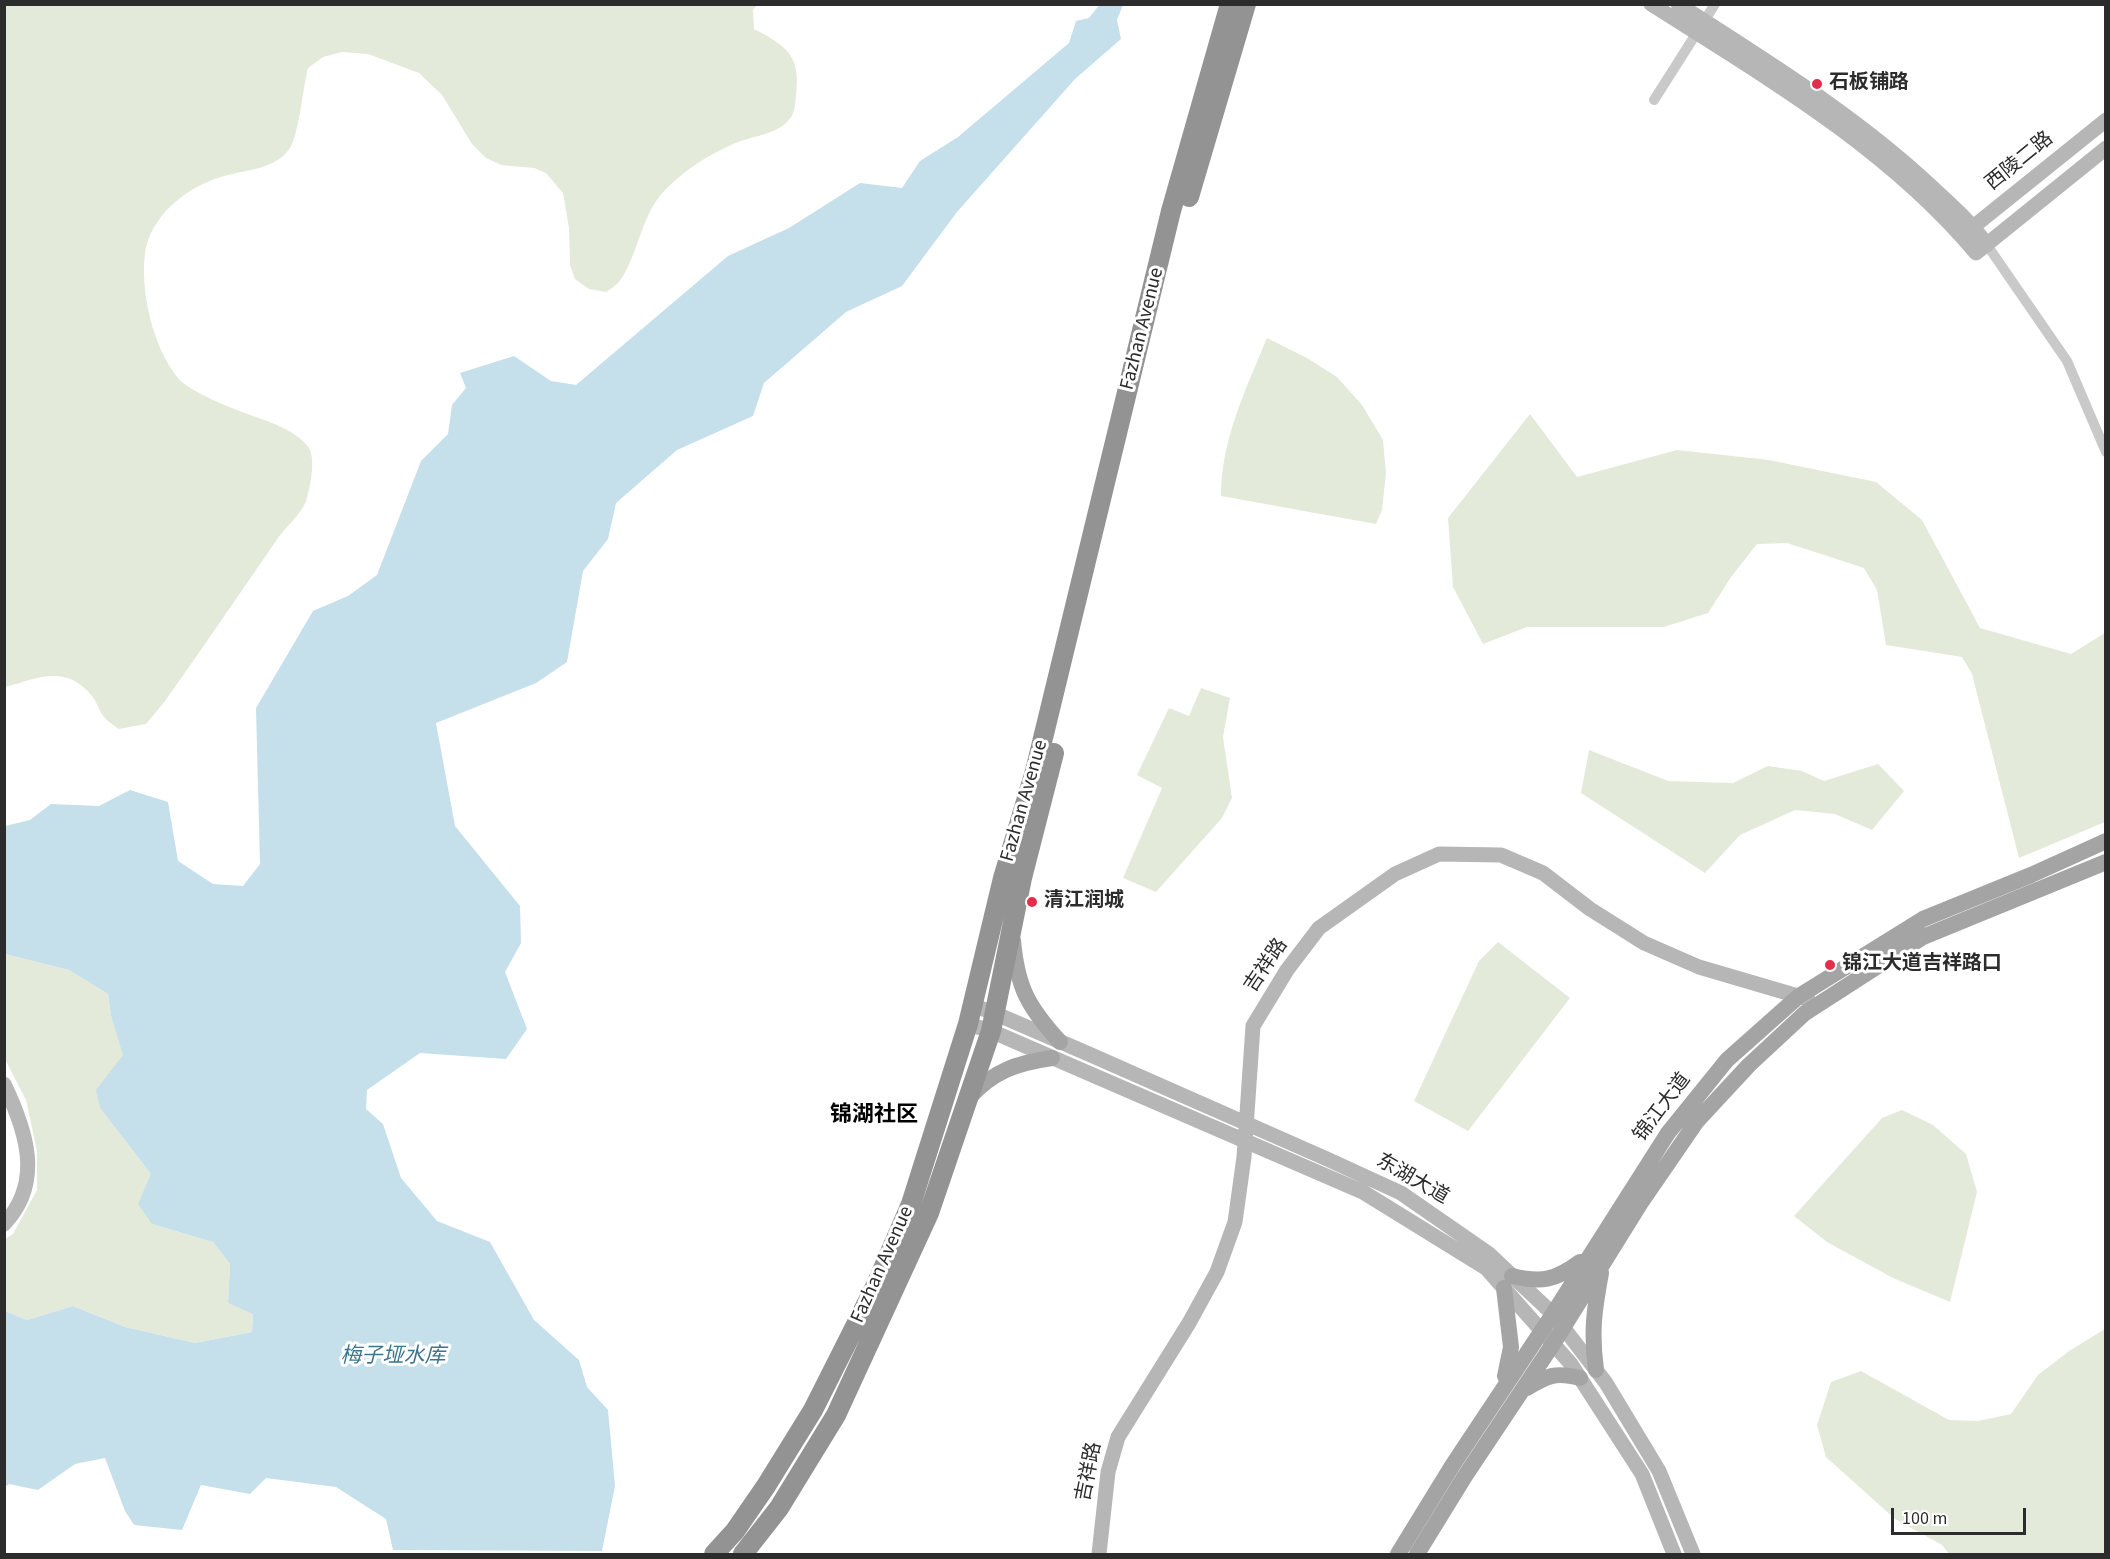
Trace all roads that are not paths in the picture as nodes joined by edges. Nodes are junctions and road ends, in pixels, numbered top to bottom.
1 (1230, 4) edge
2 (1245, 4) edge
3 (1651, 4) edge
4 (1678, 4) edge
5 (1715, 4) edge
6 (1700, 27) junction
7 (1654, 100) dead end
8 (2106, 120) edge
9 (2106, 148) edge
10 (1974, 227) junction
11 (1961, 236) junction
12 (1981, 249) junction
13 (2106, 452) edge
14 (2106, 842) edge
15 (2106, 862) edge
16 (1012, 926) junction
17 (1799, 996) junction
18 (1821, 1002) junction
19 (970, 1015) junction
20 (993, 1022) junction
21 (1060, 1042) junction
22 (1052, 1058) junction
23 (4, 1084) edge
24 (969, 1099) junction
25 (1246, 1123) junction
26 (1245, 1141) junction
27 (4, 1224) edge
28 (1597, 1259) junction
29 (1508, 1282) junction
30 (1558, 1320) junction
31 (1540, 1330) junction
32 (1553, 1344) junction
33 (1596, 1370) junction
34 (1580, 1378) junction
35 (1503, 1387) junction
36 (1519, 1394) junction
37 (714, 1554) edge
38 (743, 1554) edge
39 (1099, 1554) edge
40 (1398, 1554) edge
41 (1417, 1554) edge
42 (1674, 1554) edge
43 (1693, 1554) edge

1 - 19 highway, Fazhan Avenue
2 - 16 highway, Fazhan Avenue
3 - 6 main road
4 - 6 main road
5 - 6 street
6 - 7 street
6 - 10 main road
6 - 11 main road
8 - 10 main road, 西陵二路
9 - 12 main road
10 - 11 main road, 西陵二路
10 - 12 main road
11 - 12 main road
12 - 13 street
14 - 17 main road, 锦江大道
15 - 18 main road, 锦江大道
16 - 20 highway, Fazhan Avenue
16 - 21 main road
17 - 18 main road, 吉祥路
17 - 25 main road, 吉祥路
17 - 28 main road, 锦江大道
18 - 28 main road, 锦江大道
19 - 20 main road, 东湖大道
19 - 37 highway, Fazhan Avenue
20 - 21 main road, 东湖大道
20 - 22 main road, 东湖大道
20 - 24 highway, Fazhan Avenue
21 - 25 main road, 东湖大道
22 - 24 main road
22 - 26 main road, 东湖大道
23 - 27 main road
24 - 38 highway, Fazhan Avenue
25 - 26 main road, 吉祥路
25 - 29 main road, 东湖大道
26 - 29 main road, 东湖大道
26 - 39 main road, 吉祥路
28 - 29 main road
28 - 30 main road, 锦江大道
28 - 33 main road
29 - 30 main road, 东湖大道
29 - 31 main road, 东湖大道
29 - 35 main road
30 - 31 main road, 锦江大道
30 - 32 main road, 锦江大道
30 - 33 main road, 东湖大道
31 - 32 main road, 东湖大道
31 - 35 main road, 锦江大道
32 - 34 main road, 东湖大道
32 - 36 main road, 锦江大道
33 - 43 main road, 东湖大道
34 - 36 main road
34 - 42 main road, 东湖大道
35 - 40 main road, 锦江大道
36 - 41 main road, 锦江大道

